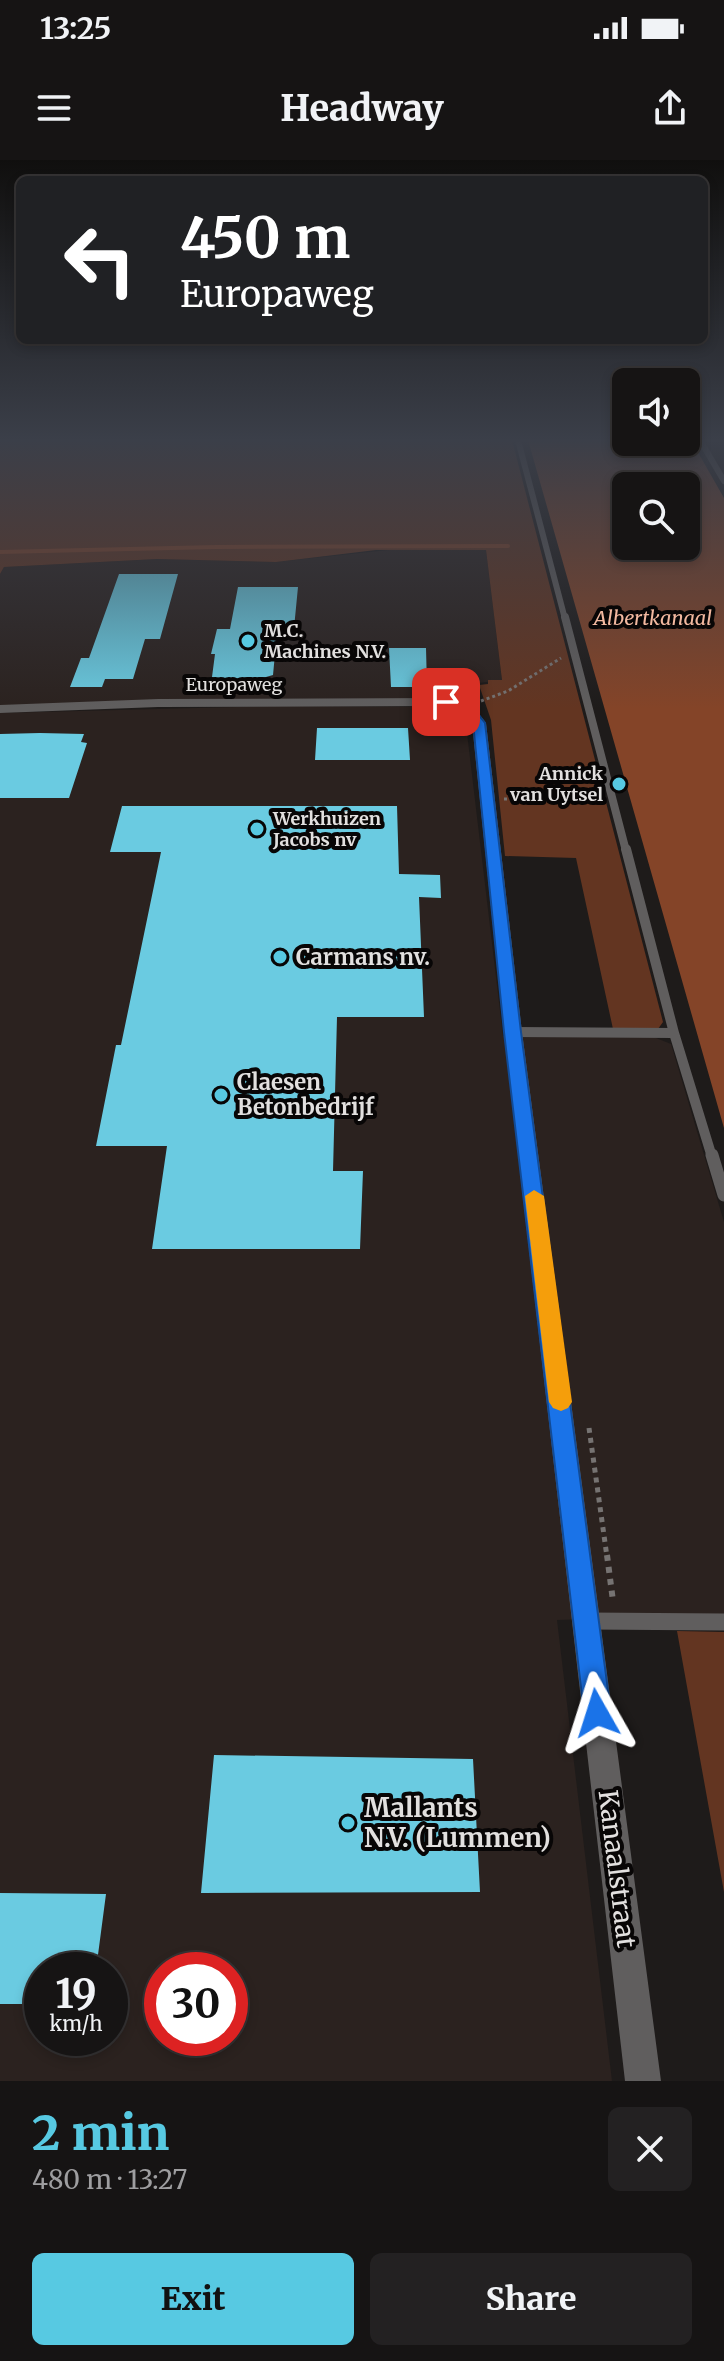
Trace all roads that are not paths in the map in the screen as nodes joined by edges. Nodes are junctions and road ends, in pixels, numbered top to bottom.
1 (541, 530) edge
2 (467, 708) joint
3 (0, 709) edge
4 (513, 1032) junction
5 (674, 1033) junction
6 (724, 1195) edge
7 (588, 1621) junction
8 (724, 1622) edge
9 (643, 2081) edge

1 - 5 lane
2 - 3 street, Europaweg
2 - 4 street, Kanaalstraat
4 - 5 lane
4 - 7 street, Kanaalstraat
5 - 6 lane
7 - 8 lane
7 - 9 street, Kanaalstraat

